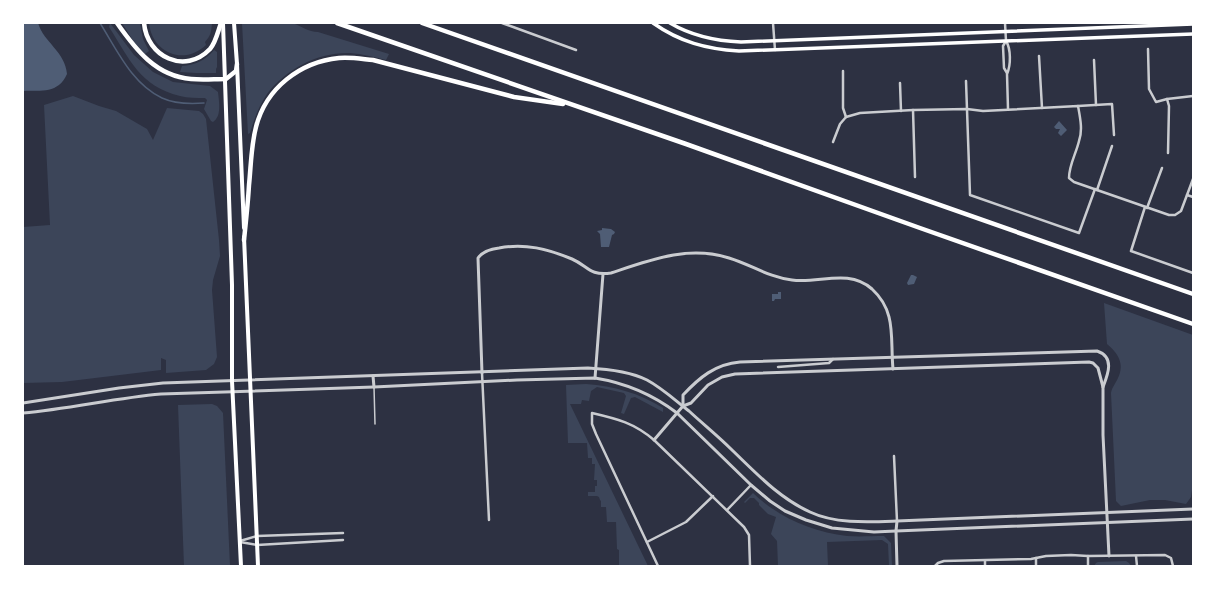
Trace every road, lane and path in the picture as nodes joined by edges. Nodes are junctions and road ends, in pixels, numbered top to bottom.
1 (117, 23) edge
2 (144, 23) edge
3 (222, 23) edge
4 (234, 23) edge
5 (337, 23) edge
6 (422, 23) edge
7 (502, 23) edge
8 (517, 23) edge
9 (653, 23) edge
10 (670, 23) edge
11 (773, 23) edge
12 (1005, 23) edge
13 (1193, 24) edge
14 (515, 28) junction
15 (1005, 31) junction
16 (1193, 34) edge
17 (774, 41) junction
18 (1006, 41) junction
19 (1148, 49) dead end
20 (576, 50) dead end
21 (775, 50) junction
22 (1039, 56) dead end
23 (1094, 60) dead end
24 (237, 64) junction
25 (843, 71) dead end
26 (1007, 74) junction
27 (226, 79) junction
28 (966, 80) dead end
29 (900, 83) dead end
30 (1193, 96) edge
31 (1167, 99) junction
32 (574, 105) junction
33 (1096, 105) junction
34 (1078, 106) junction
35 (967, 108) junction
36 (1042, 108) junction
37 (913, 110) junction
38 (1008, 110) junction
39 (901, 111) junction
40 (846, 117) junction
41 (1114, 134) dead end
42 (833, 142) dead end
43 (1112, 146) dead end
44 (1168, 154) dead end
45 (1162, 168) dead end
46 (915, 177) dead end
47 (1193, 179) edge
48 (1096, 190) junction
49 (1187, 195) junction
50 (1193, 197) edge
51 (1146, 207) junction
52 (244, 240) junction
53 (1193, 273) edge
54 (603, 274) junction
55 (1193, 294) edge
56 (1193, 324) edge
57 (892, 357) junction
58 (833, 359) junction
59 (778, 361) junction
60 (778, 367) junction
61 (596, 368) junction
62 (893, 369) junction
63 (482, 372) junction
64 (779, 372) junction
65 (373, 376) junction
66 (595, 378) junction
67 (232, 381) junction
68 (249, 381) junction
69 (483, 382) junction
70 (374, 387) junction
71 (1103, 387) junction
72 (233, 392) junction
73 (250, 392) junction
74 (23, 403) edge
75 (683, 406) junction
76 (23, 413) edge
77 (677, 413) junction
78 (375, 424) dead end
79 (654, 440) junction
80 (894, 456) dead end
81 (751, 485) junction
82 (712, 496) junction
83 (1193, 508) edge
84 (727, 510) junction
85 (1107, 512) junction
86 (1193, 519) edge
87 (489, 520) dead end
88 (897, 521) junction
89 (1108, 521) junction
90 (896, 531) junction
91 (343, 533) dead end
92 (257, 536) junction
93 (343, 540) dead end
94 (240, 541) junction
95 (647, 542) junction
96 (257, 545) junction
97 (1088, 556) junction
98 (1109, 556) junction
99 (1136, 556) junction
100 (1036, 558) junction
101 (985, 561) junction
102 (935, 565) edge
103 (241, 566) edge
104 (258, 566) edge
105 (658, 566) edge
106 (750, 566) edge
107 (897, 566) edge
108 (985, 566) edge
109 (1036, 566) edge
110 (1088, 566) edge
111 (1136, 566) edge
112 (1173, 566) edge

1 - 27 highway
2 - 3 highway
3 - 27 main road
4 - 24 main road
5 - 32 highway
6 - 55 highway
7 - 14 street
8 - 14 street
9 - 21 main road
10 - 17 main road
11 - 17 street
12 - 15 street
13 - 15 main road
14 - 20 street
15 - 17 main road
15 - 18 street
16 - 18 main road
17 - 21 street
18 - 21 main road
18 - 26 street
18 - 26 street
19 - 31 street
22 - 36 street
23 - 33 street
24 - 27 highway
24 - 52 main road
25 - 40 street
26 - 38 street
27 - 67 main road
28 - 35 street
29 - 39 street
30 - 31 street
31 - 44 street
32 - 52 highway
32 - 56 highway
33 - 34 street
33 - 41 street
34 - 36 street
34 - 48 street
35 - 37 street
35 - 38 street
35 - 48 street
36 - 38 street
37 - 39 street
37 - 46 street
39 - 40 street
40 - 42 street
43 - 48 street
45 - 51 street
47 - 49 street
48 - 51 street
49 - 50 street
49 - 51 street
51 - 53 street
52 - 68 main road
54 - 57 street
54 - 61 street
54 - 63 street
57 - 58 street
57 - 62 street
57 - 71 street
58 - 59 street
58 - 60 street
59 - 60 street
59 - 75 street
60 - 64 street
61 - 63 street
61 - 66 street
61 - 75 street
62 - 64 street
62 - 71 street
63 - 65 street
63 - 69 street
64 - 75 street
65 - 68 street
65 - 70 street
66 - 69 street
66 - 77 street
67 - 68 street
67 - 72 main road
67 - 74 street
68 - 73 main road
69 - 70 street
69 - 87 street
70 - 73 street
70 - 78 lane
71 - 85 street
72 - 73 street
72 - 76 street
72 - 94 main road
73 - 92 main road
75 - 77 street
75 - 88 street
77 - 79 street
77 - 81 street
79 - 82 street
79 - 95 street
80 - 88 street
81 - 84 street
81 - 90 street
82 - 84 street
82 - 95 street
83 - 85 street
84 - 106 street
85 - 88 street
85 - 89 street
86 - 89 street
88 - 90 street
89 - 90 street
89 - 98 street
90 - 107 street
91 - 92 street
92 - 94 street
92 - 96 main road
93 - 96 street
94 - 96 street
94 - 103 main road
95 - 105 street
96 - 104 main road
97 - 98 street
97 - 100 street
97 - 110 street
98 - 99 street
99 - 111 street
99 - 112 street
100 - 101 street
100 - 109 street
101 - 102 street
101 - 108 street

